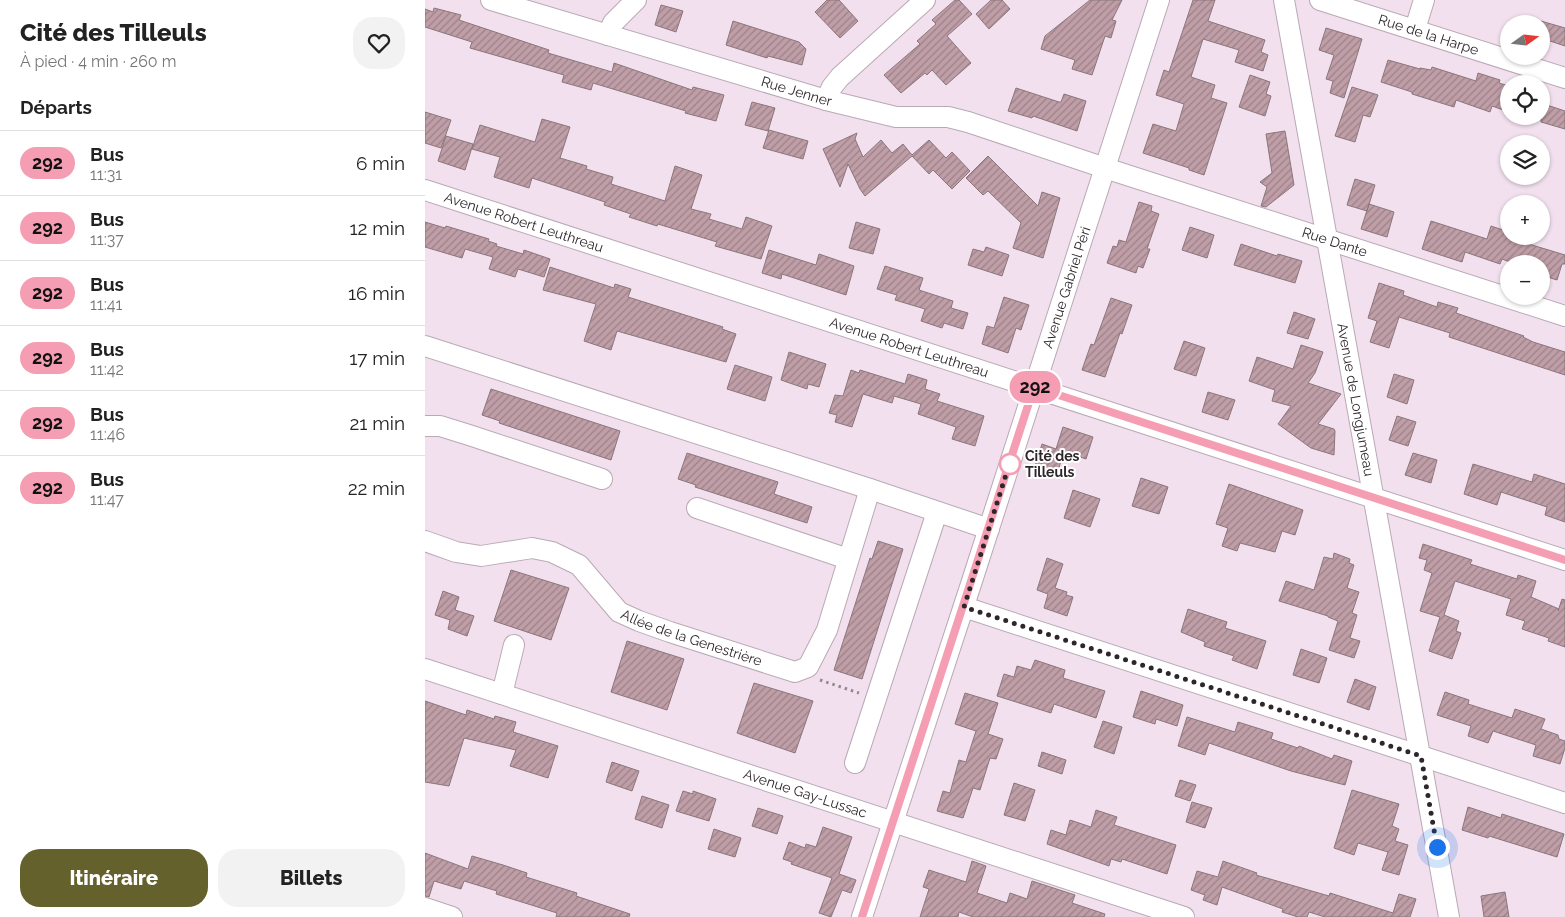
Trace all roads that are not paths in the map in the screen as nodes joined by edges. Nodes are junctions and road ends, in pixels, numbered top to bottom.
1 (491, 0) edge
2 (636, 0) edge
3 (925, 0) edge
4 (1159, 0) edge
5 (1284, 0) edge
6 (1320, 0) edge
7 (1424, 0) edge
8 (1415, 30) junction
9 (608, 35) junction
10 (1565, 78) edge
11 (826, 100) junction
12 (1105, 168) junction
13 (425, 190) edge
14 (1327, 239) junction
15 (1565, 316) edge
16 (425, 346) edge
17 (1034, 387) junction
18 (425, 426) edge
19 (602, 479) dead end
20 (870, 489) junction
21 (1372, 497) junction
22 (697, 508) dead end
23 (937, 512) junction
24 (989, 529) junction
25 (425, 541) edge
26 (848, 559) junction
27 (1565, 560) edge
28 (964, 607) junction
29 (514, 645) dead end
30 (425, 669) edge
31 (501, 694) junction
32 (1421, 756) junction
33 (855, 763) dead end
34 (1565, 803) edge
35 (892, 822) junction
36 (425, 908) edge
37 (453, 917) edge
38 (862, 917) edge
39 (1184, 917) edge
40 (1449, 917) edge

1 - 9 street, Rue Jenner
2 - 9 street
3 - 11 street
4 - 12 street, Avenue Gabriel Péri
5 - 14 street, Avenue de Longjumeau
6 - 8 street, Rue de la Harpe
7 - 8 street
8 - 10 street, Rue de la Harpe
9 - 11 street, Rue Jenner
11 - 12 street, Rue Jenner
12 - 14 street, Rue Dante
12 - 17 street, Avenue Gabriel Péri
13 - 17 street, Avenue Robert Leuthreau
14 - 15 street, Rue Dante
14 - 21 street, Avenue de Longjumeau
16 - 20 street
17 - 21 street, Avenue Robert Leuthreau
17 - 24 street, Avenue Gabriel Péri
18 - 19 street
20 - 23 street
20 - 26 street
21 - 27 street, Avenue Robert Leuthreau
21 - 32 street, Avenue de Longjumeau
22 - 26 street
23 - 24 street
23 - 33 street
24 - 28 street, Avenue Gabriel Péri
25 - 26 street, Allée de la Genestrière
28 - 32 street
28 - 35 street, Avenue Gabriel Péri
29 - 31 street
30 - 31 street, Avenue Gay-Lussac
31 - 35 street, Avenue Gay-Lussac
32 - 34 street
32 - 40 street, Avenue de Longjumeau
35 - 38 street, Avenue Gabriel Péri
35 - 39 street, Avenue Gay-Lussac
36 - 37 street

